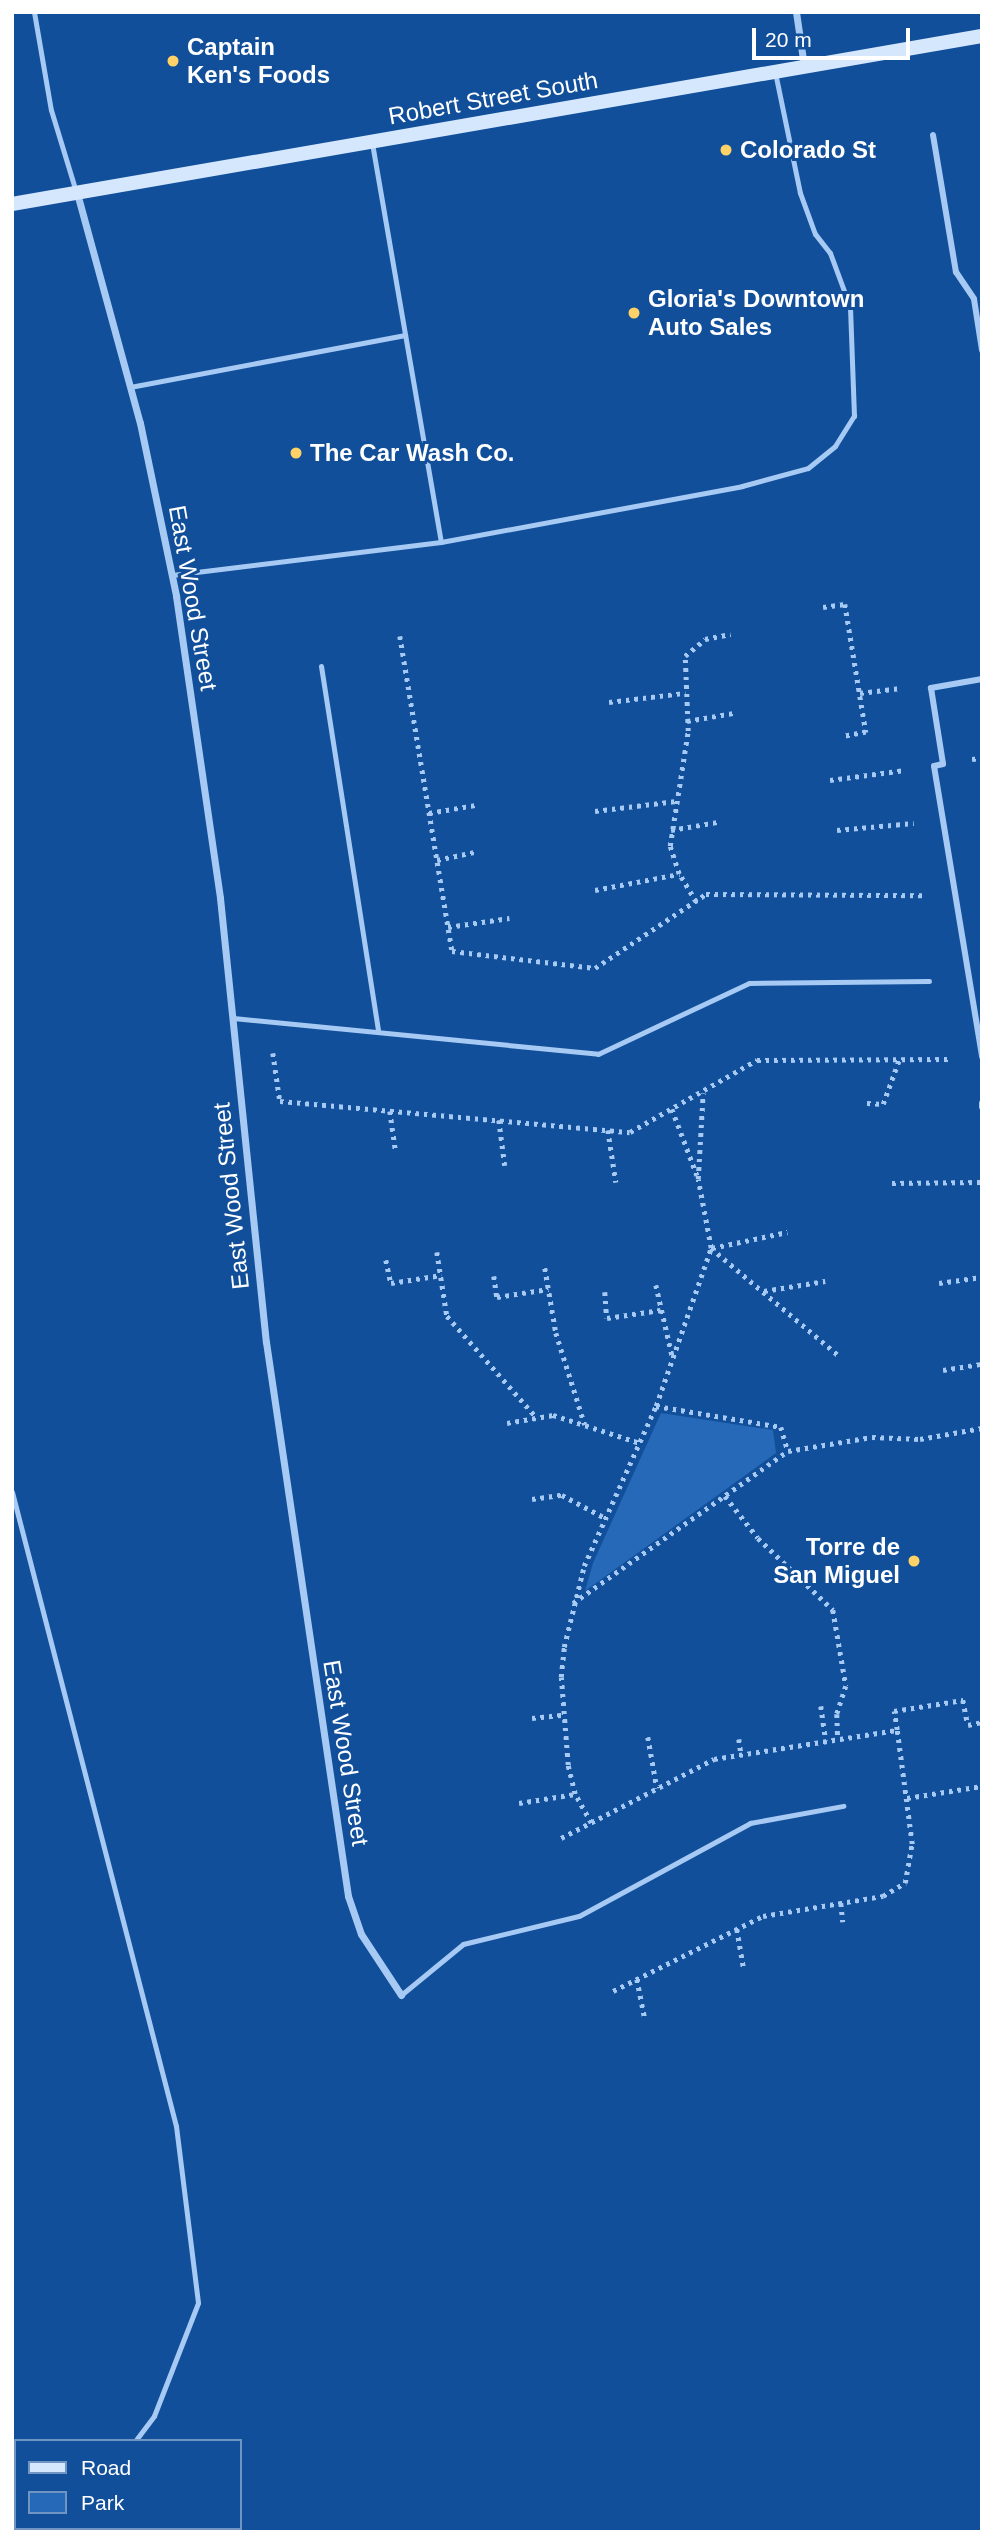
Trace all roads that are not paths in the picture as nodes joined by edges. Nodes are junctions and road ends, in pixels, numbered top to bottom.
1 (34, 12) edge
2 (796, 12) edge
3 (982, 36) edge
4 (804, 67) junction
5 (775, 72) junction
6 (933, 135) dead end
7 (372, 142) junction
8 (76, 192) junction
9 (12, 204) edge
10 (405, 335) junction
11 (982, 350) edge
12 (130, 387) junction
13 (441, 542) junction
14 (172, 575) junction
15 (321, 666) dead end
16 (982, 679) edge
17 (929, 981) dead end
18 (233, 1018) junction
19 (378, 1032) junction
20 (982, 1057) edge
21 (12, 1492) edge
22 (843, 1806) dead end
23 (401, 1995) joint
24 (137, 2439) edge

1 - 8 lane
2 - 4 street
3 - 4 main road, Robert Street South
4 - 5 main road, Robert Street South
5 - 7 main road, Robert Street South
5 - 13 lane
6 - 11 street
7 - 8 main road, Robert Street South
7 - 10 lane
8 - 9 main road, Robert Street South
8 - 12 street, East Wood Street
10 - 12 lane
10 - 13 lane
12 - 14 street, East Wood Street
13 - 14 lane
14 - 18 street, East Wood Street
15 - 19 lane
16 - 20 street
17 - 19 lane
18 - 19 lane
18 - 23 street, East Wood Street
21 - 24 lane
22 - 23 lane, East Wood Street

